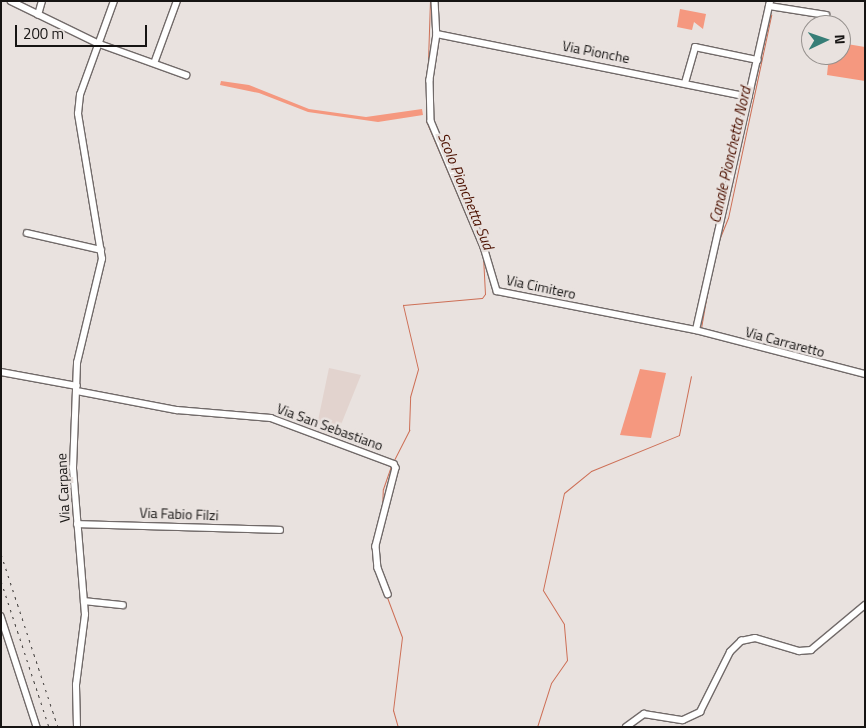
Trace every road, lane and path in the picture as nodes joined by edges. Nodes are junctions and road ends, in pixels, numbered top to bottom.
1 (11, 1) edge
2 (42, 1) edge
3 (114, 1) edge
4 (177, 1) edge
5 (435, 1) edge
6 (769, 4) edge
7 (38, 14) junction
8 (826, 15) dead end
9 (437, 34) junction
10 (99, 44) junction
11 (758, 60) junction
12 (155, 61) junction
13 (186, 75) dead end
14 (685, 83) junction
15 (750, 98) junction
16 (27, 233) dead end
17 (101, 250) junction
18 (698, 330) junction
19 (1, 372) edge
20 (865, 374) edge
21 (77, 388) junction
22 (78, 524) junction
23 (280, 530) dead end
24 (388, 594) dead end
25 (84, 601) junction
26 (124, 605) dead end
27 (865, 605) edge
28 (1, 616) edge
29 (37, 727) edge
30 (77, 727) edge
31 (626, 727) edge

1 - 7 street
2 - 7 street
3 - 10 street, Via Carpane
4 - 12 street
5 - 9 street, Via Cimitero
6 - 8 street
6 - 11 street
7 - 10 street
9 - 14 street, Via Pionche
9 - 18 street, Via Cimitero
10 - 12 street
10 - 17 street, Via Carpane
11 - 14 street
11 - 15 street
12 - 13 street
14 - 15 street, Via Pionche
15 - 18 street
16 - 17 street
17 - 21 street, Via Carpane
18 - 20 street, Via Carraretto
19 - 21 street
21 - 22 street, Via Carpane
21 - 24 street, Via San Sebastiano
22 - 23 street, Via Fabio Filzi
22 - 25 street, Via Carpane
25 - 26 street
25 - 30 street, Via Carpane
27 - 31 street
28 - 29 street

